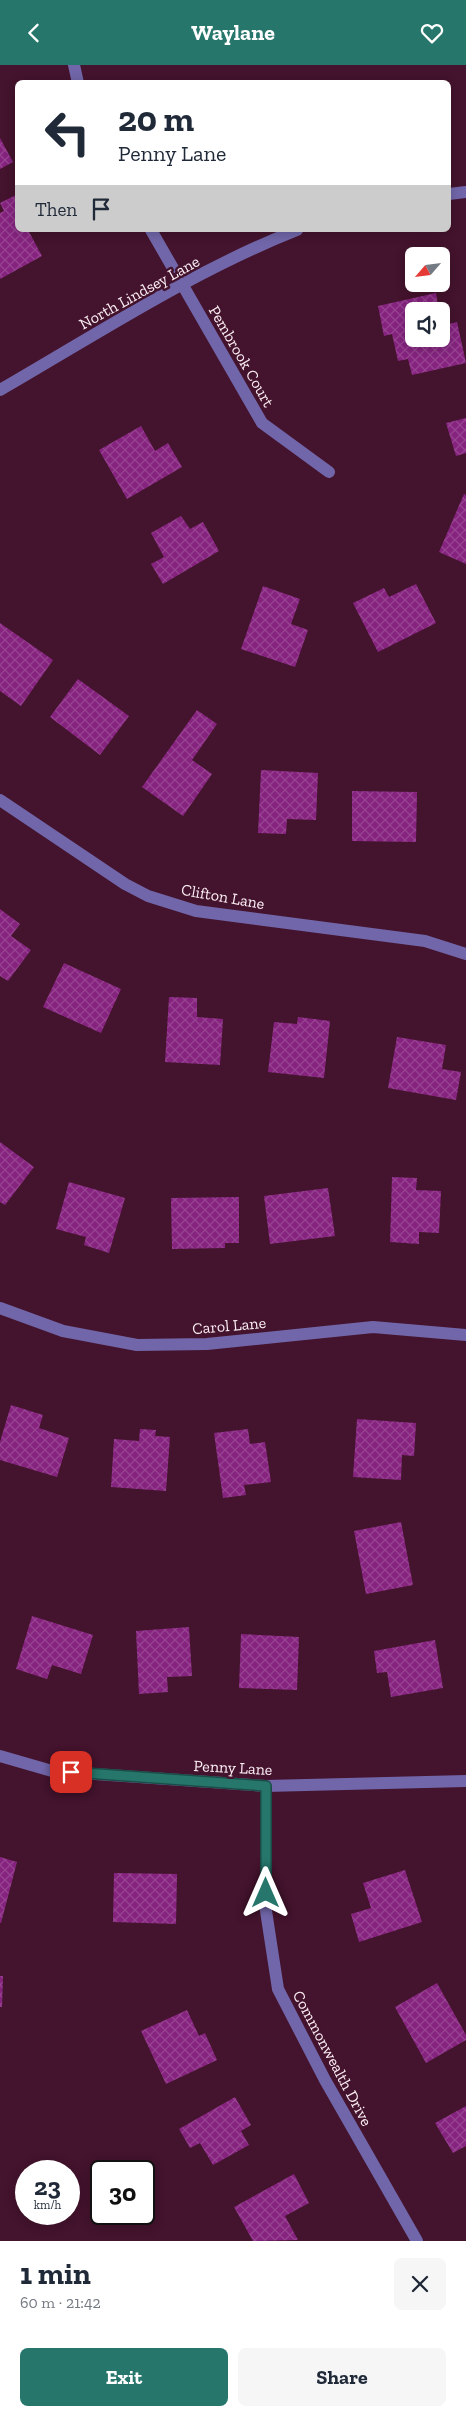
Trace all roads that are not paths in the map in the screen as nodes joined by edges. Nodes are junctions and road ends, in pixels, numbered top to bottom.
1 (74, 65) edge
2 (77, 80) edge
3 (466, 193) edge
4 (451, 194) edge
5 (152, 232) edge
6 (291, 232) edge
7 (181, 286) junction
8 (0, 390) edge
9 (329, 473) dead end
10 (0, 800) edge
11 (466, 954) edge
12 (0, 1308) edge
13 (466, 1335) edge
14 (0, 1756) edge
15 (466, 1781) edge
16 (266, 1786) junction
17 (417, 2241) edge

1 - 2 street
3 - 4 street
5 - 7 street, Pembrook Court
6 - 7 street, North Lindsey Lane
7 - 8 street, North Lindsey Lane
7 - 9 street, Pembrook Court
10 - 11 street, Clifton Lane
12 - 13 street, Carol Lane
14 - 16 street, Penny Lane
15 - 16 street, Penny Lane
16 - 17 street, Commonwealth Drive

